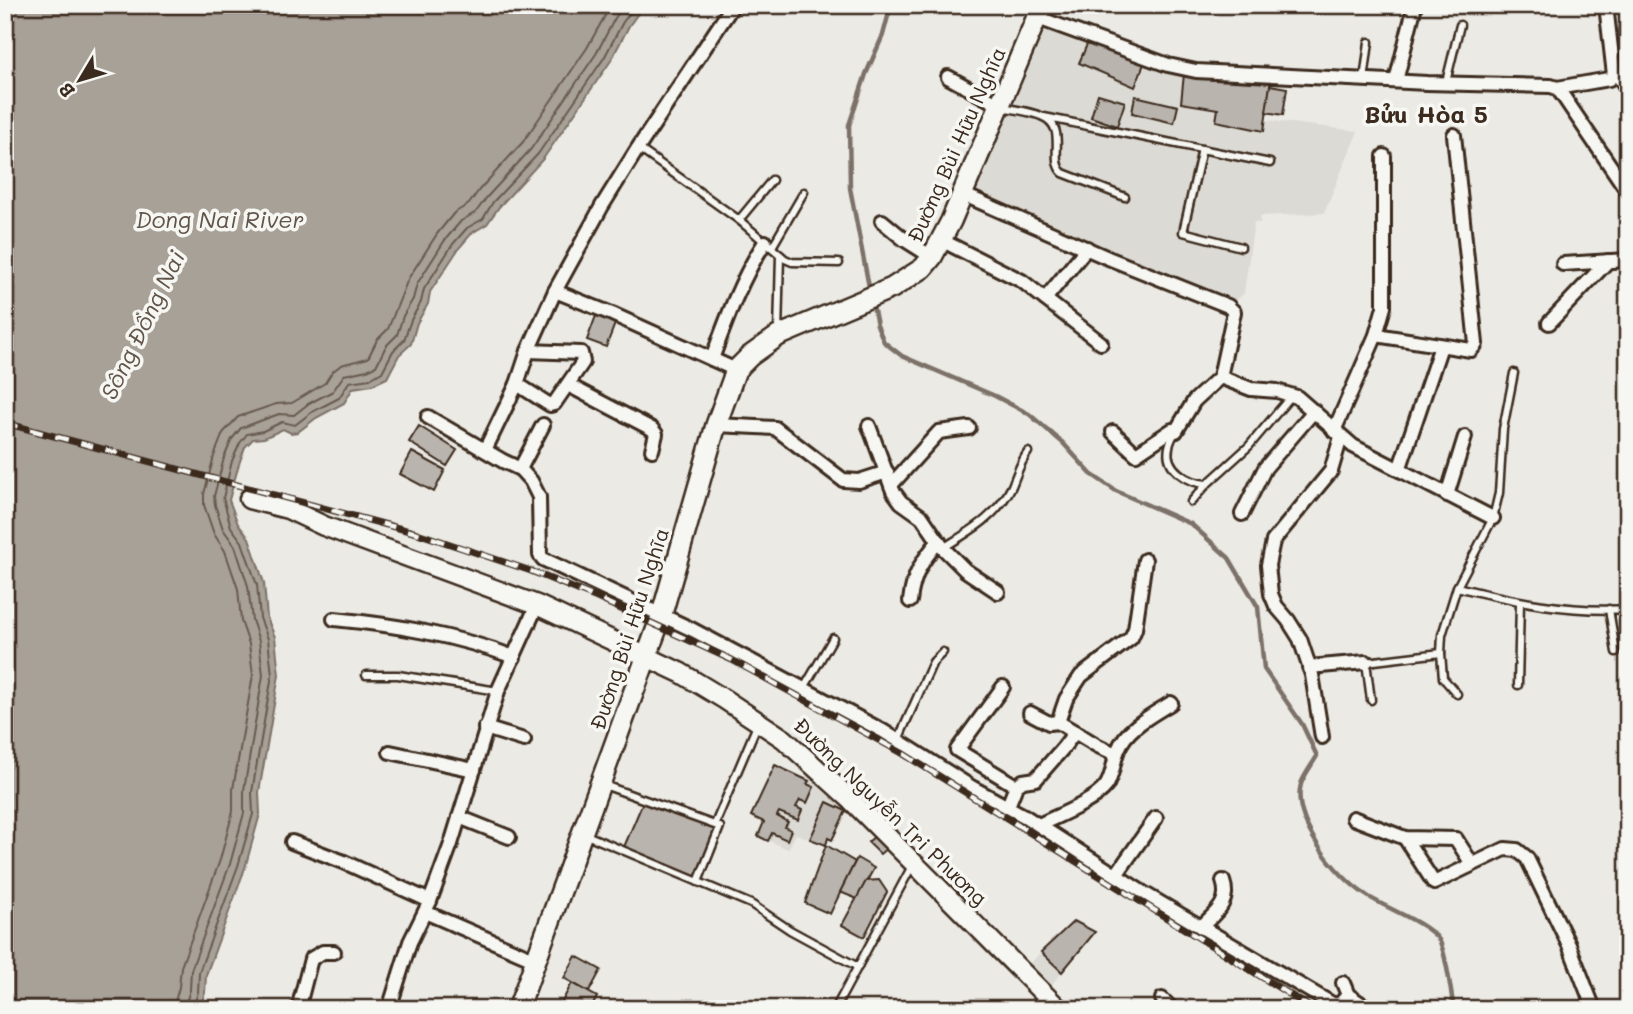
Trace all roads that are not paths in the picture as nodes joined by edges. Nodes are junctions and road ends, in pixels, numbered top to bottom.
1 (733, 5) edge
2 (1415, 5) edge
3 (1606, 5) edge
4 (1040, 12) edge
5 (1460, 25) dead end
6 (1369, 42) dead end
7 (1614, 75) junction
8 (948, 77) dead end
9 (1364, 80) junction
10 (1396, 81) junction
11 (1446, 82) junction
12 (1557, 88) junction
13 (1628, 96) edge
14 (1001, 106) junction
15 (1044, 117) junction
16 (1454, 135) dead end
17 (638, 148) junction
18 (1202, 149) junction
19 (1384, 156) dead end
20 (1270, 163) dead end
21 (772, 180) dead end
22 (1627, 189) edge
23 (804, 192) dead end
24 (962, 194) junction
25 (1125, 197) dead end
26 (739, 219) junction
27 (882, 221) dead end
28 (769, 245) junction
29 (1241, 247) dead end
30 (1087, 248) junction
31 (937, 249) junction
32 (780, 255) junction
33 (1628, 260) edge
34 (1608, 261) junction
35 (839, 263) dead end
36 (1563, 264) dead end
37 (555, 292) junction
38 (1045, 299) junction
39 (1549, 323) dead end
40 (1376, 335) junction
41 (778, 336) junction
42 (1101, 343) dead end
43 (1441, 346) junction
44 (528, 351) junction
45 (712, 359) junction
46 (736, 370) junction
47 (1514, 373) dead end
48 (1220, 377) junction
49 (517, 384) junction
50 (568, 385) junction
51 (1292, 396) junction
52 (1314, 411) junction
53 (428, 417) dead end
54 (543, 425) dead end
55 (716, 425) junction
56 (869, 426) dead end
57 (970, 428) dead end
58 (1176, 431) junction
59 (1113, 432) dead end
60 (1338, 434) junction
61 (1465, 438) dead end
62 (485, 450) junction
63 (652, 450) dead end
64 (1028, 452) dead end
65 (520, 469) junction
66 (1399, 470) junction
67 (889, 478) junction
68 (1207, 484) junction
69 (1447, 495) junction
70 (1191, 502) dead end
71 (248, 503) dead end
72 (1242, 514) dead end
73 (1493, 518) junction
74 (941, 544) junction
75 (1145, 561) dead end
76 (1457, 587) junction
77 (998, 592) dead end
78 (910, 601) dead end
79 (1520, 603) junction
80 (537, 605) junction
81 (1609, 609) junction
82 (1628, 609) edge
83 (661, 617) junction
84 (334, 619) dead end
85 (833, 638) dead end
86 (943, 652) dead end
87 (1616, 652) dead end
88 (1441, 653) junction
89 (647, 656) junction
90 (514, 657) junction
91 (1366, 662) junction
92 (1309, 667) junction
93 (366, 675) dead end
94 (1518, 685) dead end
95 (1003, 687) dead end
96 (804, 688) junction
97 (498, 691) junction
98 (1457, 694) dead end
99 (1371, 700) dead end
100 (1171, 703) dead end
101 (1030, 713) dead end
102 (758, 721) junction
103 (1058, 722) junction
104 (485, 728) junction
105 (1075, 732) junction
106 (1322, 737) dead end
107 (524, 740) dead end
108 (898, 740) junction
109 (390, 752) dead end
110 (1116, 754) junction
111 (474, 770) junction
112 (601, 784) junction
113 (1016, 786) junction
114 (1008, 806) junction
115 (459, 817) junction
116 (1156, 818) dead end
117 (1353, 818) dead end
118 (715, 824) junction
119 (1039, 825) junction
120 (582, 833) junction
121 (509, 837) dead end
122 (1405, 838) junction
123 (292, 842) dead end
124 (915, 862) junction
125 (1472, 864) junction
126 (1116, 876) junction
127 (1223, 881) dead end
128 (698, 882) junction
129 (427, 906) junction
130 (1201, 927) junction
131 (334, 952) dead end
132 (536, 960) junction
133 (858, 967) junction
134 (298, 1009) edge
135 (389, 1009) edge
136 (518, 1009) edge
137 (835, 1009) edge
138 (1059, 1009) edge
139 (1369, 1009) edge
140 (1594, 1009) edge

1 - 17 street
2 - 10 street
3 - 7 street
4 - 9 street
4 - 14 main road, Đường Bùi Hữu Nghĩa
5 - 11 lane
6 - 9 lane
7 - 12 street
7 - 13 lane
8 - 14 street
9 - 10 street
10 - 11 street
11 - 12 street
12 - 22 street
14 - 15 lane
14 - 24 main road, Đường Bùi Hữu Nghĩa
15 - 18 lane
15 - 25 lane
16 - 43 street
17 - 26 lane
17 - 37 street
18 - 20 lane
18 - 29 lane
19 - 40 street
21 - 26 lane
23 - 28 lane
24 - 30 street
24 - 31 main road, Đường Bùi Hữu Nghĩa
26 - 28 lane
27 - 31 street
28 - 32 lane
28 - 45 street
30 - 38 street
30 - 48 street
31 - 38 street
31 - 41 main road, Đường Bùi Hữu Nghĩa
32 - 35 lane
32 - 41 lane
33 - 34 street
34 - 36 street
34 - 39 street
37 - 44 street
37 - 45 street
38 - 42 street
40 - 43 street
40 - 60 street
41 - 46 main road, Đường Bùi Hữu Nghĩa
43 - 66 street
44 - 49 street
44 - 50 street
45 - 46 street
46 - 55 main road, Đường Bùi Hữu Nghĩa
47 - 73 lane
48 - 51 street
48 - 58 street
49 - 50 street
49 - 62 street
50 - 63 street
51 - 52 street
51 - 68 lane
52 - 60 street
52 - 72 street
53 - 62 street
54 - 65 street
55 - 67 street
55 - 83 main road, Đường Bùi Hữu Nghĩa
56 - 67 street
57 - 67 street
58 - 59 street
58 - 68 lane
60 - 66 street
60 - 92 street
61 - 69 street
62 - 65 street
64 - 74 lane
65 - 83 street
66 - 69 street
67 - 74 street
68 - 70 lane
69 - 73 street
71 - 80 main road, Đường Nguyễn Tri Phương
73 - 76 lane
74 - 77 street
74 - 78 street
75 - 103 street
76 - 79 lane
76 - 88 lane
79 - 81 lane
79 - 94 lane
80 - 89 main road, Đường Nguyễn Tri Phương
80 - 90 street
81 - 82 lane
81 - 87 lane
83 - 89 main road, Đường Bùi Hữu Nghĩa
83 - 96 street
84 - 90 street
85 - 96 lane
86 - 108 lane
88 - 91 lane
88 - 98 lane
89 - 102 main road, Đường Nguyễn Tri Phương
89 - 112 main road, Đường Bùi Hữu Nghĩa
90 - 97 street
91 - 92 street
91 - 99 lane
92 - 106 street
93 - 97 lane
95 - 113 street
96 - 108 street
97 - 104 street
100 - 110 street
101 - 103 street
102 - 118 lane
102 - 124 main road, Đường Nguyễn Tri Phương
103 - 105 street
104 - 107 street
104 - 111 street
105 - 110 street
105 - 113 street
108 - 114 street
109 - 111 street
110 - 119 street
111 - 115 street
112 - 118 lane
112 - 120 main road, Đường Bùi Hữu Nghĩa
113 - 114 street
114 - 119 street
115 - 121 street
115 - 129 street
116 - 126 street
117 - 122 street
118 - 128 lane
119 - 126 street
120 - 128 lane
120 - 132 main road, Đường Bùi Hữu Nghĩa
122 - 125 street
122 - 125 street
123 - 129 street
124 - 133 lane
124 - 138 main road, Đường Nguyễn Tri Phương
125 - 140 street
126 - 130 street
127 - 130 street
128 - 133 lane
129 - 132 street
129 - 135 street
130 - 139 street
131 - 134 street
132 - 136 main road, Đường Bùi Hữu Nghĩa
133 - 137 lane

